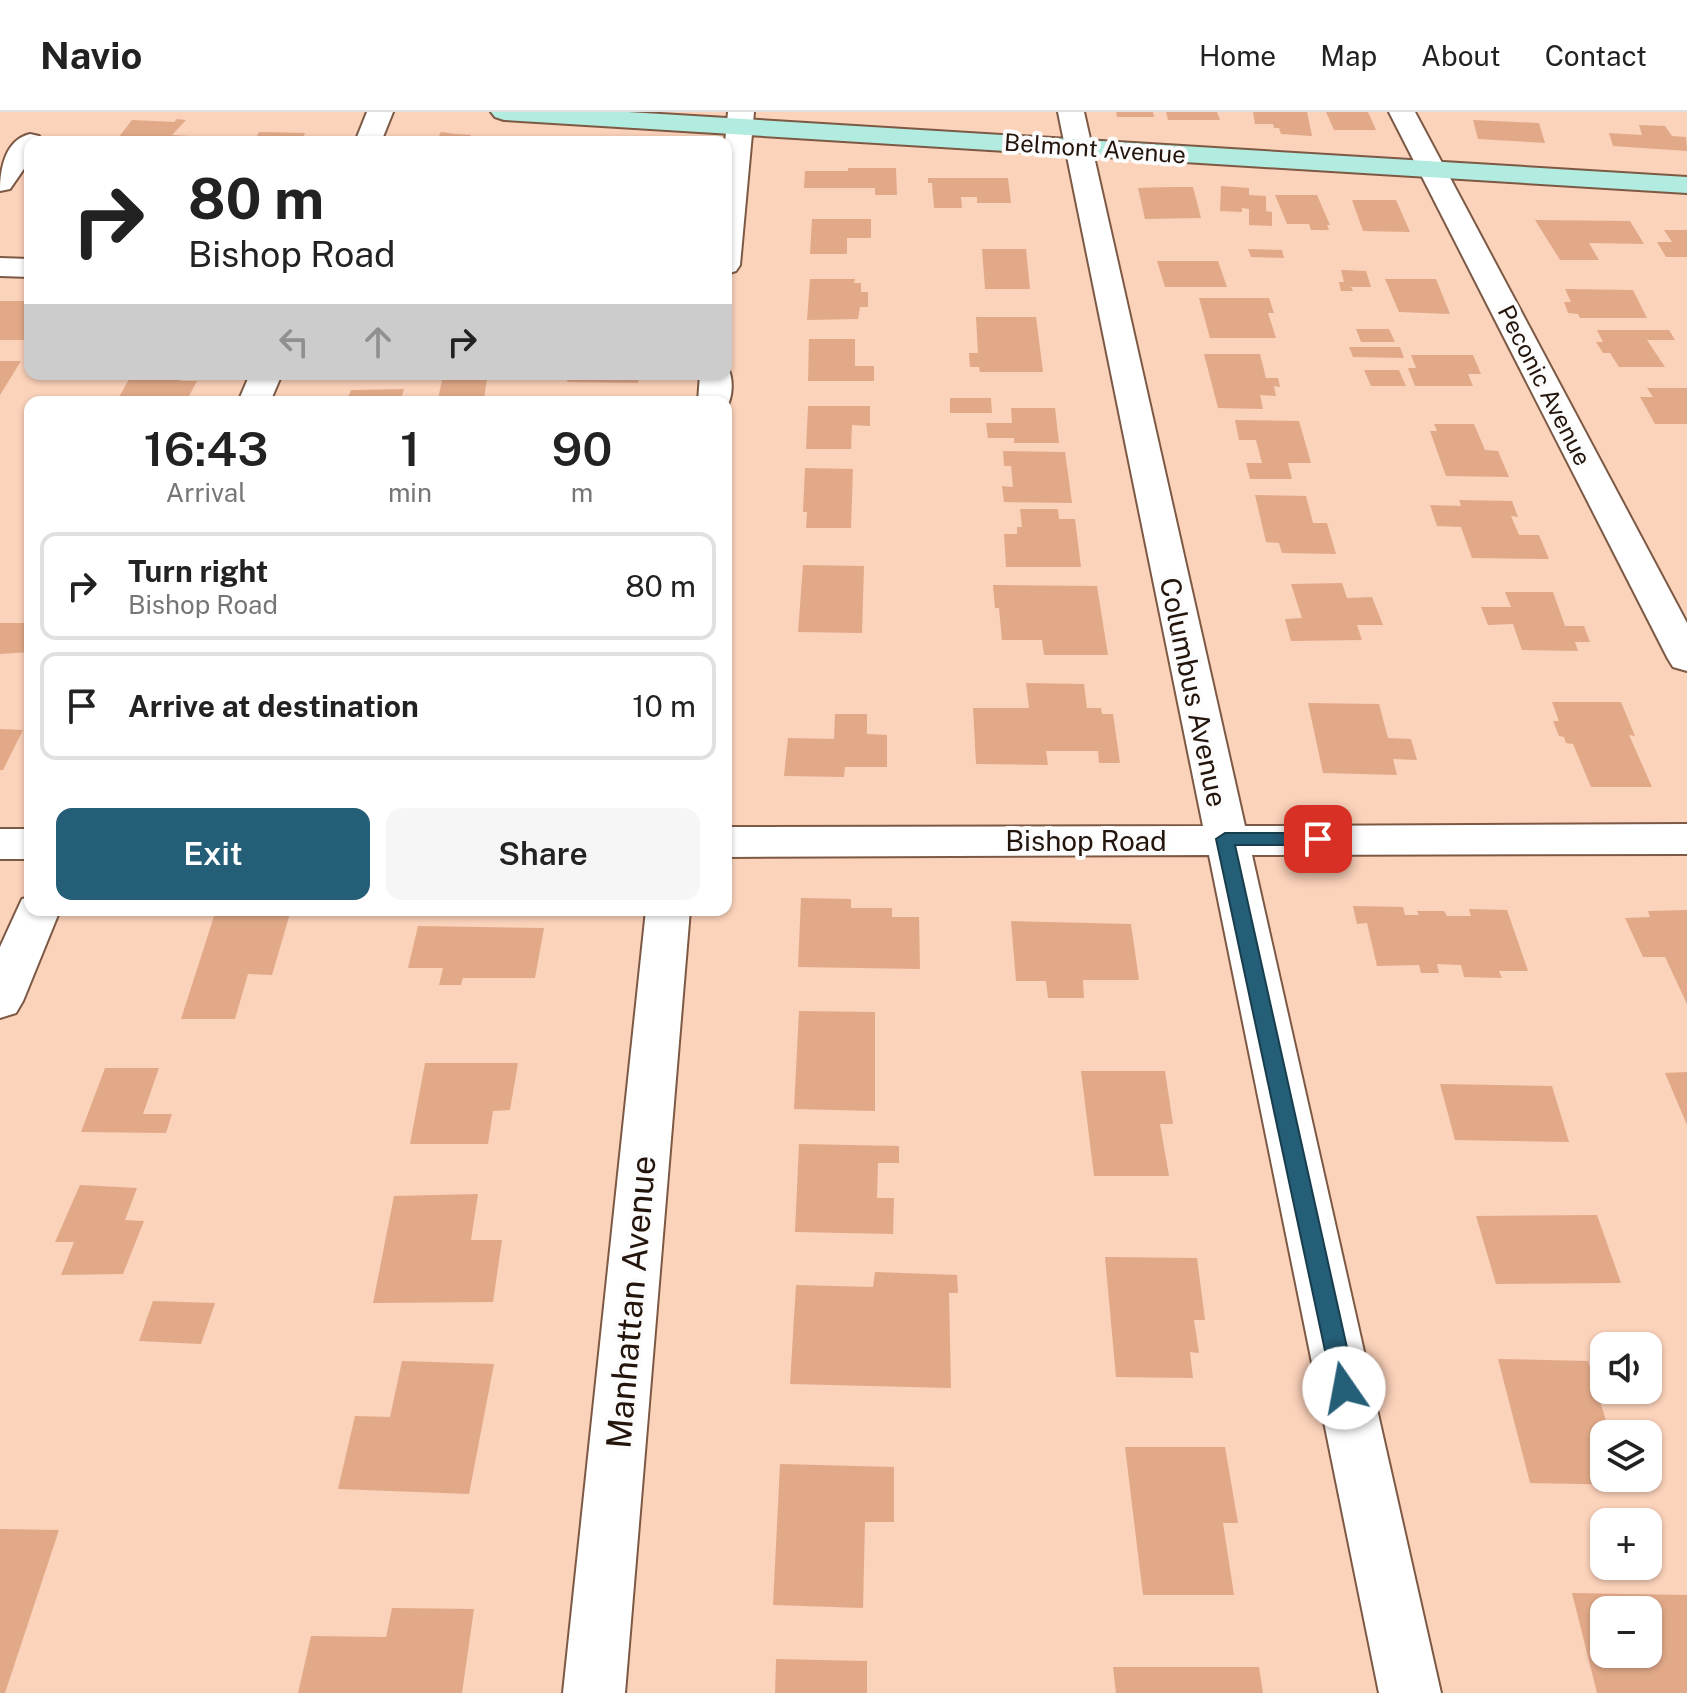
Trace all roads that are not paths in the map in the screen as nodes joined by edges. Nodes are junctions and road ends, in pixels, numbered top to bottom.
1 (380, 112) edge
2 (504, 112) edge
3 (1402, 112) edge
4 (740, 119) edge
5 (1075, 130) edge
6 (370, 136) edge
7 (24, 150) edge
8 (1433, 169) junction
9 (0, 183) edge
10 (1687, 185) edge
11 (732, 202) edge
12 (0, 267) edge
13 (24, 268) edge
14 (1687, 659) edge
15 (1225, 839) junction
16 (1687, 839) edge
17 (732, 842) edge
18 (0, 844) edge
19 (24, 844) edge
20 (35, 916) edge
21 (667, 916) edge
22 (0, 1001) edge
23 (594, 1693) edge
24 (1410, 1693) edge

1 - 6 street
2 - 4 main road, Belmont Avenue
3 - 8 street, Peconic Avenue
4 - 5 main road, Belmont Avenue
4 - 11 street
5 - 8 main road, Belmont Avenue
5 - 15 street, Columbus Avenue
7 - 9 street
8 - 10 main road, Belmont Avenue
8 - 14 street, Peconic Avenue
12 - 13 street
15 - 16 street, Bishop Road
15 - 17 street, Bishop Road
15 - 24 street, Columbus Avenue
18 - 19 street
20 - 22 street
21 - 23 street, Manhattan Avenue

